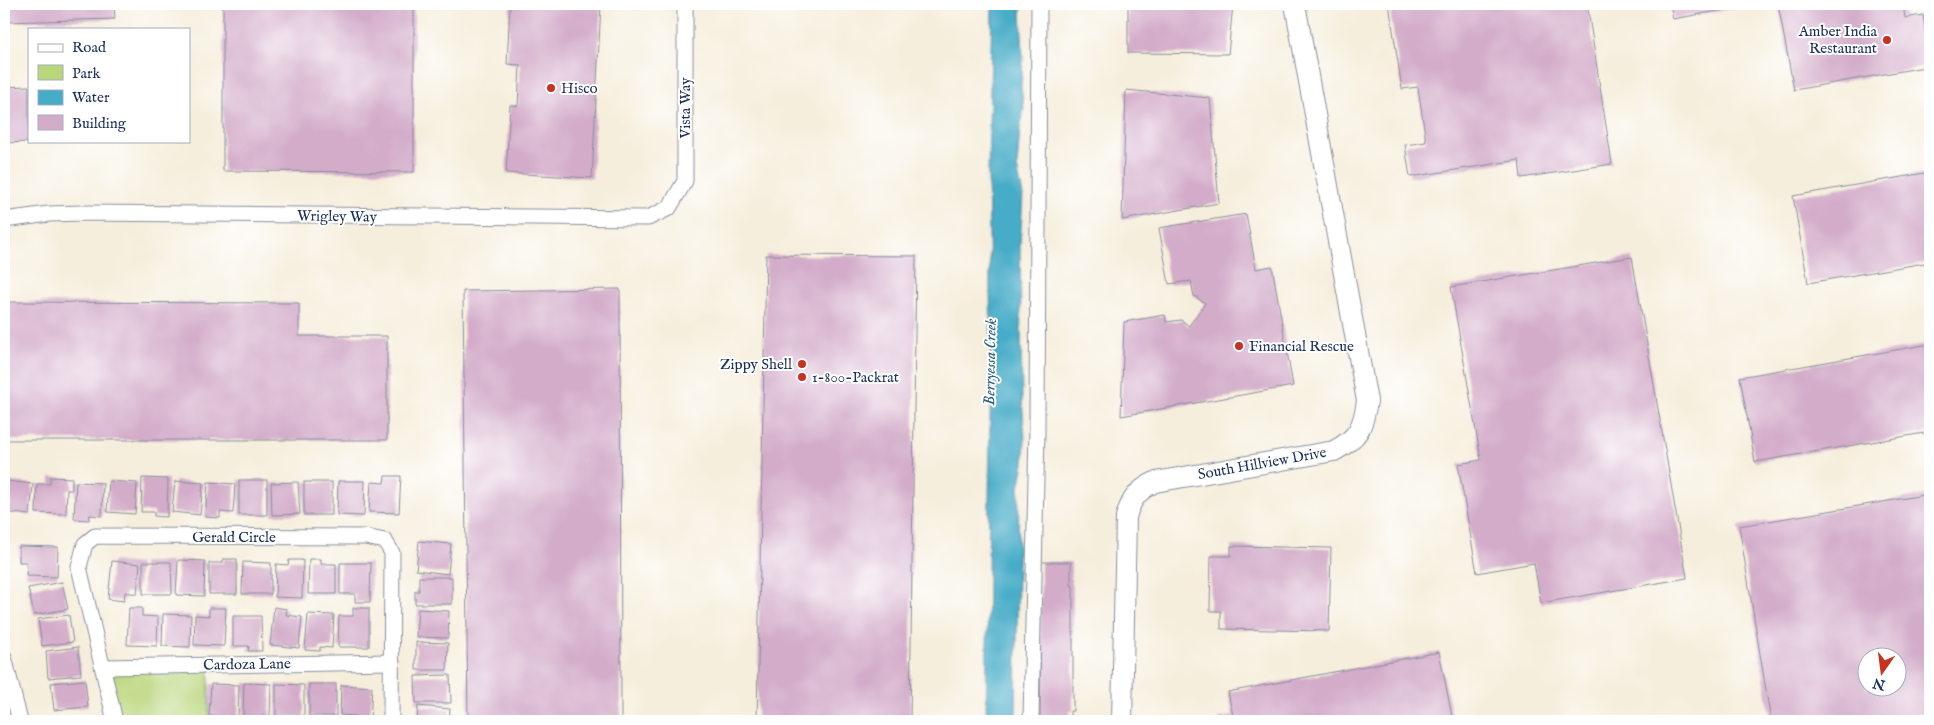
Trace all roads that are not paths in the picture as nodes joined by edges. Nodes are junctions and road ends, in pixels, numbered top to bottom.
1 (685, 4) edge
2 (1039, 4) edge
3 (1295, 4) edge
4 (669, 208) joint
5 (4, 220) edge
6 (4, 657) edge
7 (392, 662) junction
8 (103, 667) junction
9 (20, 721) edge
10 (115, 721) edge
11 (391, 721) edge
12 (1031, 721) edge
13 (1122, 721) edge

1 - 4 street, Vista Way
2 - 12 street
3 - 13 street, South Hillview Drive
4 - 5 street, Wrigley Way
6 - 9 street
7 - 8 street, Cardoza Lane
7 - 8 street, Gerald Circle
7 - 11 street, Gerald Circle
8 - 10 street, Gerald Circle

